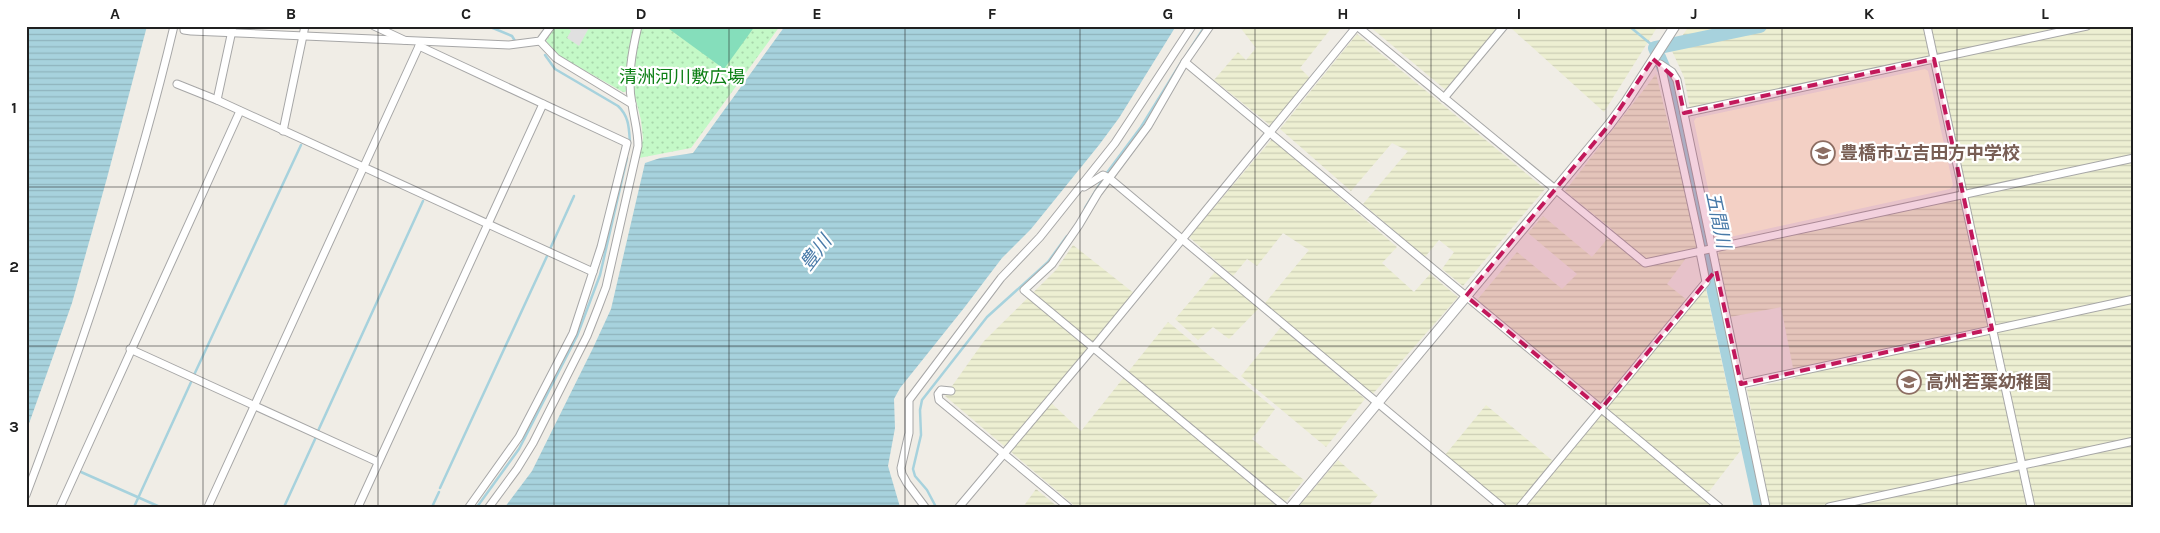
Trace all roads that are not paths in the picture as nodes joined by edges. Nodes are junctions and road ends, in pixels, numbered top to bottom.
1 (174, 26) edge
2 (184, 26) edge
3 (305, 26) edge
4 (374, 26) edge
5 (551, 26) edge
6 (638, 26) edge
7 (1192, 26) edge
8 (1210, 26) edge
9 (1357, 26) edge
10 (1504, 26) edge
11 (1674, 26) edge
12 (1927, 26) edge
13 (2087, 26) edge
14 (233, 30) edge
15 (303, 36) junction
16 (406, 41) junction
17 (540, 41) junction
18 (420, 44) junction
19 (1934, 59) junction
20 (1185, 62) junction
21 (1657, 62) junction
22 (177, 84) dead end
23 (1444, 98) junction
24 (217, 100) junction
25 (543, 104) junction
26 (632, 104) junction
27 (240, 111) junction
28 (1684, 113) junction
29 (283, 131) junction
30 (1269, 132) junction
31 (2134, 158) edge
32 (363, 168) junction
33 (1106, 177) junction
34 (1081, 186) junction
35 (1554, 190) junction
36 (1963, 193) junction
37 (487, 223) junction
38 (1182, 240) junction
39 (1706, 250) junction
40 (594, 272) junction
41 (1466, 296) junction
42 (2134, 299) edge
43 (1992, 329) junction
44 (1093, 348) junction
45 (130, 349) junction
46 (1741, 384) junction
47 (951, 391) dead end
48 (1377, 402) junction
49 (255, 405) junction
50 (1601, 409) junction
51 (2134, 441) edge
52 (1003, 453) junction
53 (378, 462) junction
54 (2022, 465) junction
55 (26, 496) edge
56 (60, 507) edge
57 (208, 507) edge
58 (358, 507) edge
59 (469, 507) edge
60 (489, 507) edge
61 (925, 507) edge
62 (959, 507) edge
63 (1068, 507) edge
64 (1285, 507) edge
65 (1291, 507) edge
66 (1502, 507) edge
67 (1520, 507) edge
68 (1719, 507) edge
69 (1766, 507) edge
70 (1828, 507) edge
71 (2031, 507) edge

1 - 55 street
2 - 14 street
3 - 15 street
4 - 16 street
5 - 17 street
6 - 26 street
7 - 34 street
8 - 20 street
9 - 23 street
9 - 30 street
10 - 23 street
11 - 21 street
12 - 19 street
13 - 19 street
14 - 15 street
14 - 24 street
15 - 16 street
15 - 29 street
16 - 18 street
17 - 18 street
17 - 26 street
18 - 25 street
18 - 32 street
19 - 28 street
19 - 36 street
20 - 30 street
20 - 33 street
21 - 28 street
21 - 35 street
21 - 39 street
22 - 24 street
23 - 35 street
24 - 27 street
25 - 37 street
25 - 40 street
26 - 60 street
27 - 29 street
27 - 45 street
28 - 39 street
29 - 32 street
30 - 38 street
30 - 41 street
31 - 36 street
32 - 37 street
32 - 49 street
33 - 34 street
33 - 38 street
33 - 44 street
34 - 61 street
35 - 39 street
35 - 41 street
36 - 39 street
36 - 43 street
37 - 40 street
37 - 53 street
38 - 44 street
38 - 48 street
39 - 46 street
39 - 50 street
40 - 59 street
41 - 48 street
41 - 50 street
42 - 43 street
43 - 46 street
43 - 54 street
44 - 52 street
44 - 64 street
45 - 49 street
45 - 56 street
46 - 69 street
47 - 52 street
48 - 65 street
48 - 66 street
49 - 53 street
49 - 57 street
50 - 67 street
50 - 68 street
51 - 54 street
52 - 62 street
52 - 63 street
53 - 58 street
54 - 70 street
54 - 71 street

